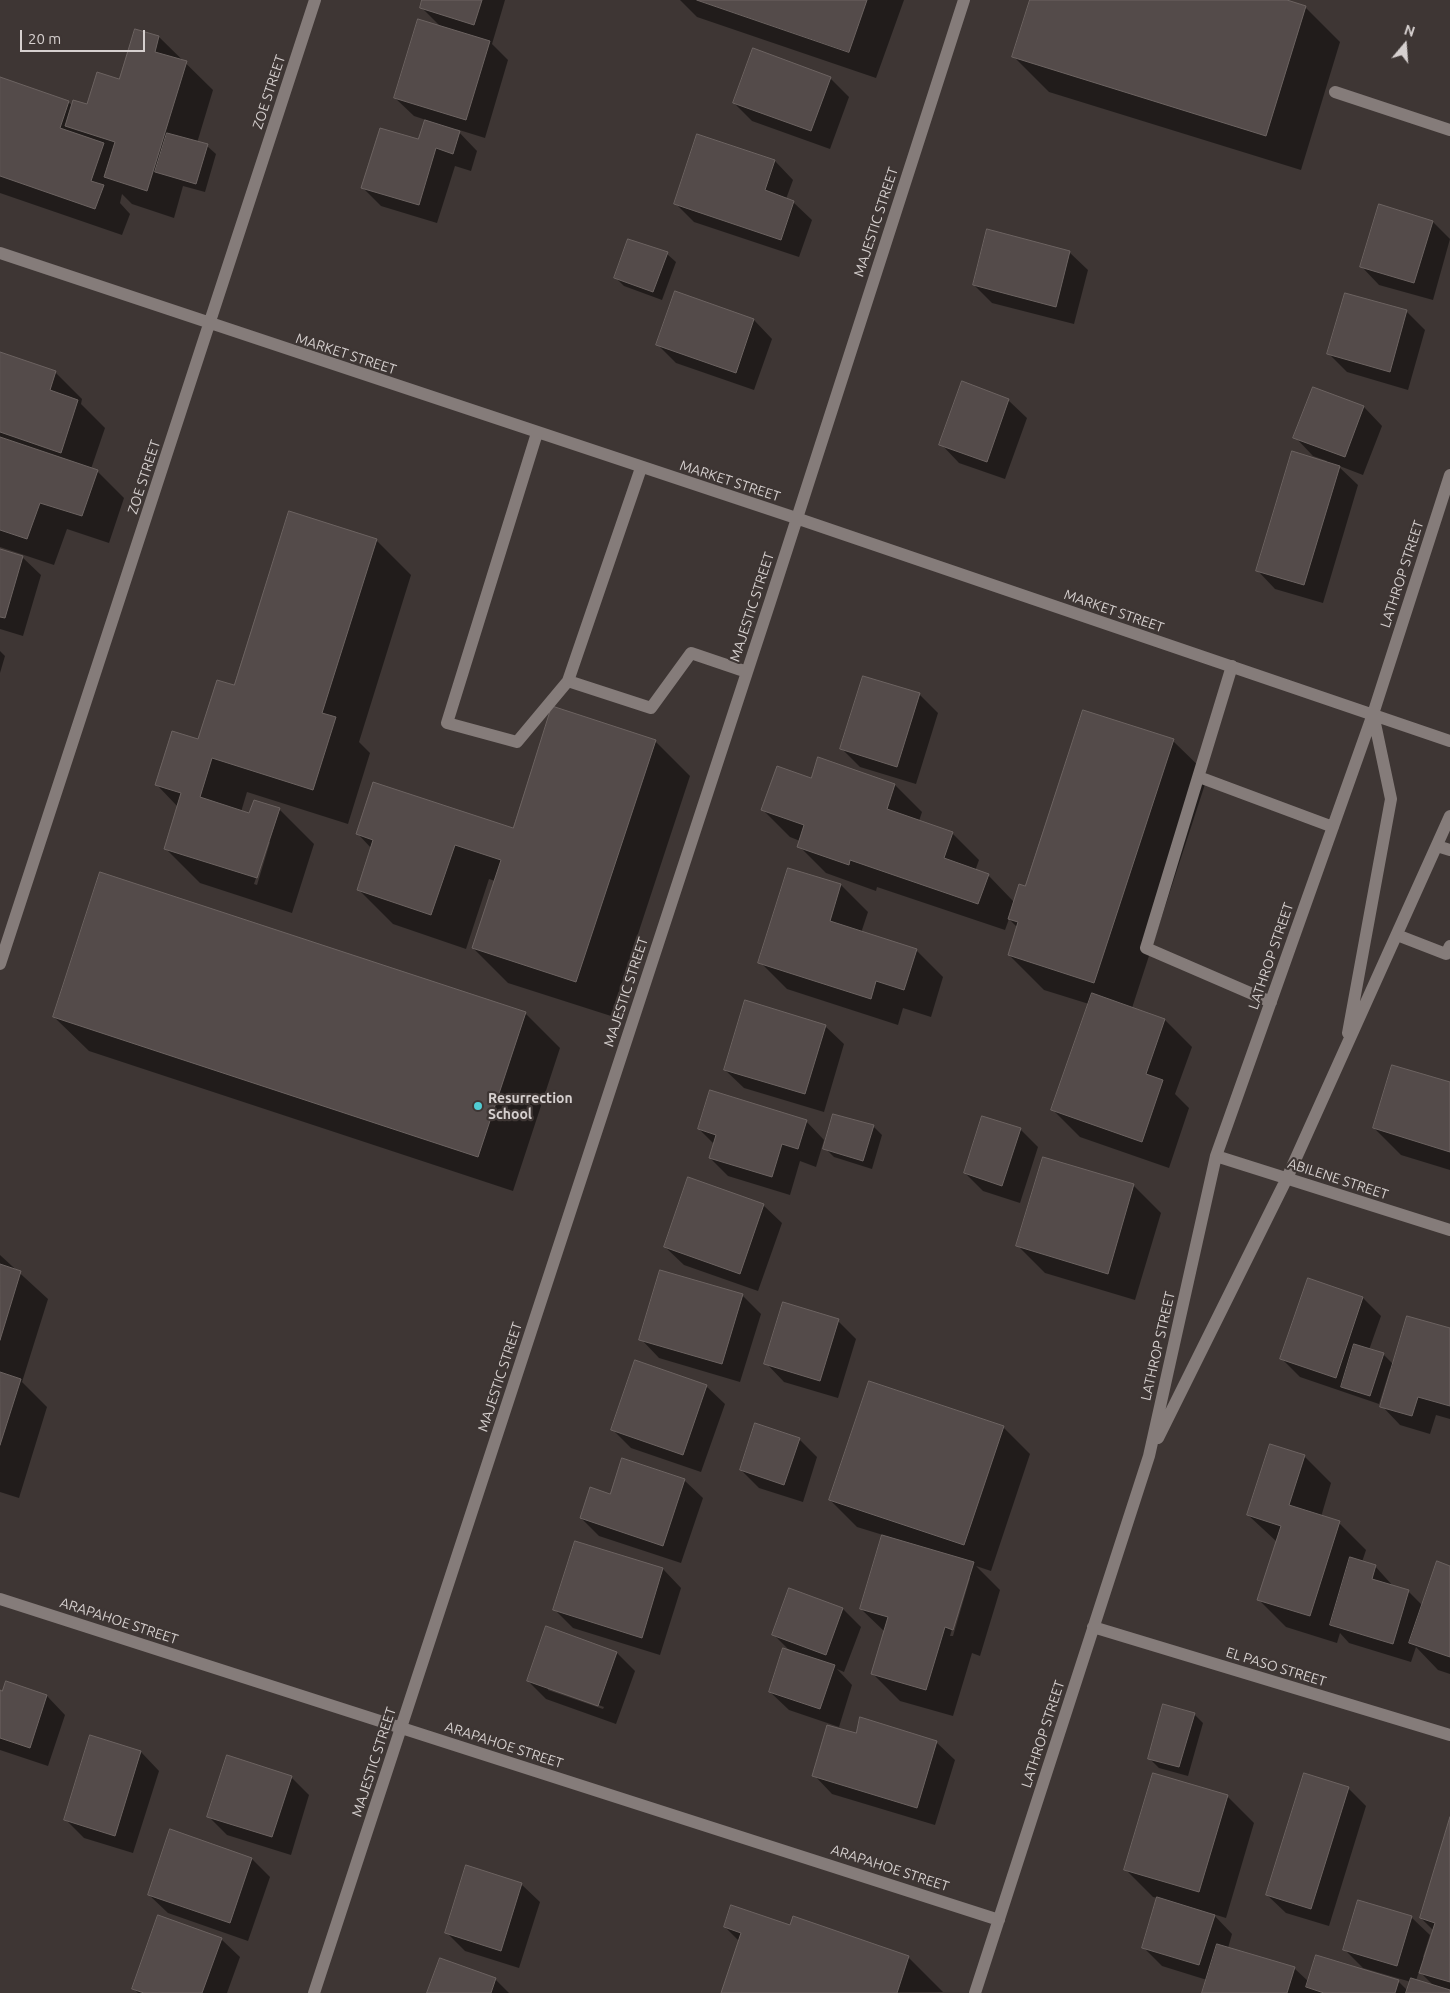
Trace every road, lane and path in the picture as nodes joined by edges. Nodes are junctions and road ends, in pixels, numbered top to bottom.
1 (315, 0) edge
2 (964, 0) edge
3 (1334, 92) dead end
4 (1450, 130) edge
5 (0, 253) edge
6 (210, 324) junction
7 (537, 433) junction
8 (641, 468) junction
9 (1450, 475) edge
10 (796, 518) junction
11 (1232, 666) junction
12 (747, 672) junction
13 (568, 682) junction
14 (1373, 714) junction
15 (1450, 741) edge
16 (1199, 777) junction
17 (1450, 816) edge
18 (1333, 827) junction
19 (1444, 848) edge
20 (1397, 935) junction
21 (1450, 946) edge
22 (0, 964) edge
23 (1271, 1002) junction
24 (1345, 1051) junction
25 (1216, 1156) junction
26 (1287, 1178) junction
27 (1450, 1230) edge
28 (1149, 1456) junction
29 (0, 1600) edge
30 (1093, 1627) junction
31 (401, 1727) junction
32 (1450, 1736) edge
33 (999, 1920) junction
34 (314, 1993) edge
35 (975, 1993) edge

1 - 6 street, ZOE STREET
2 - 10 street, MAJESTIC STREET
3 - 4 street
5 - 6 street, MARKET STREET
6 - 7 street, MARKET STREET
6 - 22 street, ZOE STREET
7 - 8 street, MARKET STREET
7 - 13 street
8 - 10 street, MARKET STREET
8 - 13 street
9 - 14 street, LATHROP STREET
10 - 11 street, MARKET STREET
10 - 12 street, MAJESTIC STREET
11 - 14 street, MARKET STREET
11 - 16 street
12 - 13 street
12 - 31 street, MAJESTIC STREET
14 - 15 street, MARKET STREET
14 - 18 street, LATHROP STREET
14 - 24 street
16 - 18 street
16 - 23 street
17 - 19 street, LATHROP STREET
18 - 23 street, LATHROP STREET
19 - 20 street, LATHROP STREET
20 - 21 street
20 - 24 street, LATHROP STREET
23 - 25 street, LATHROP STREET
24 - 26 street, LATHROP STREET
25 - 26 street, ABILENE STREET
25 - 28 street, LATHROP STREET
26 - 27 street, ABILENE STREET
26 - 28 street, LATHROP STREET
28 - 30 street, LATHROP STREET
29 - 31 street, ARAPAHOE STREET
30 - 32 street, EL PASO STREET
30 - 33 street, LATHROP STREET
31 - 33 street, ARAPAHOE STREET
31 - 34 street, MAJESTIC STREET
33 - 35 street, LATHROP STREET

